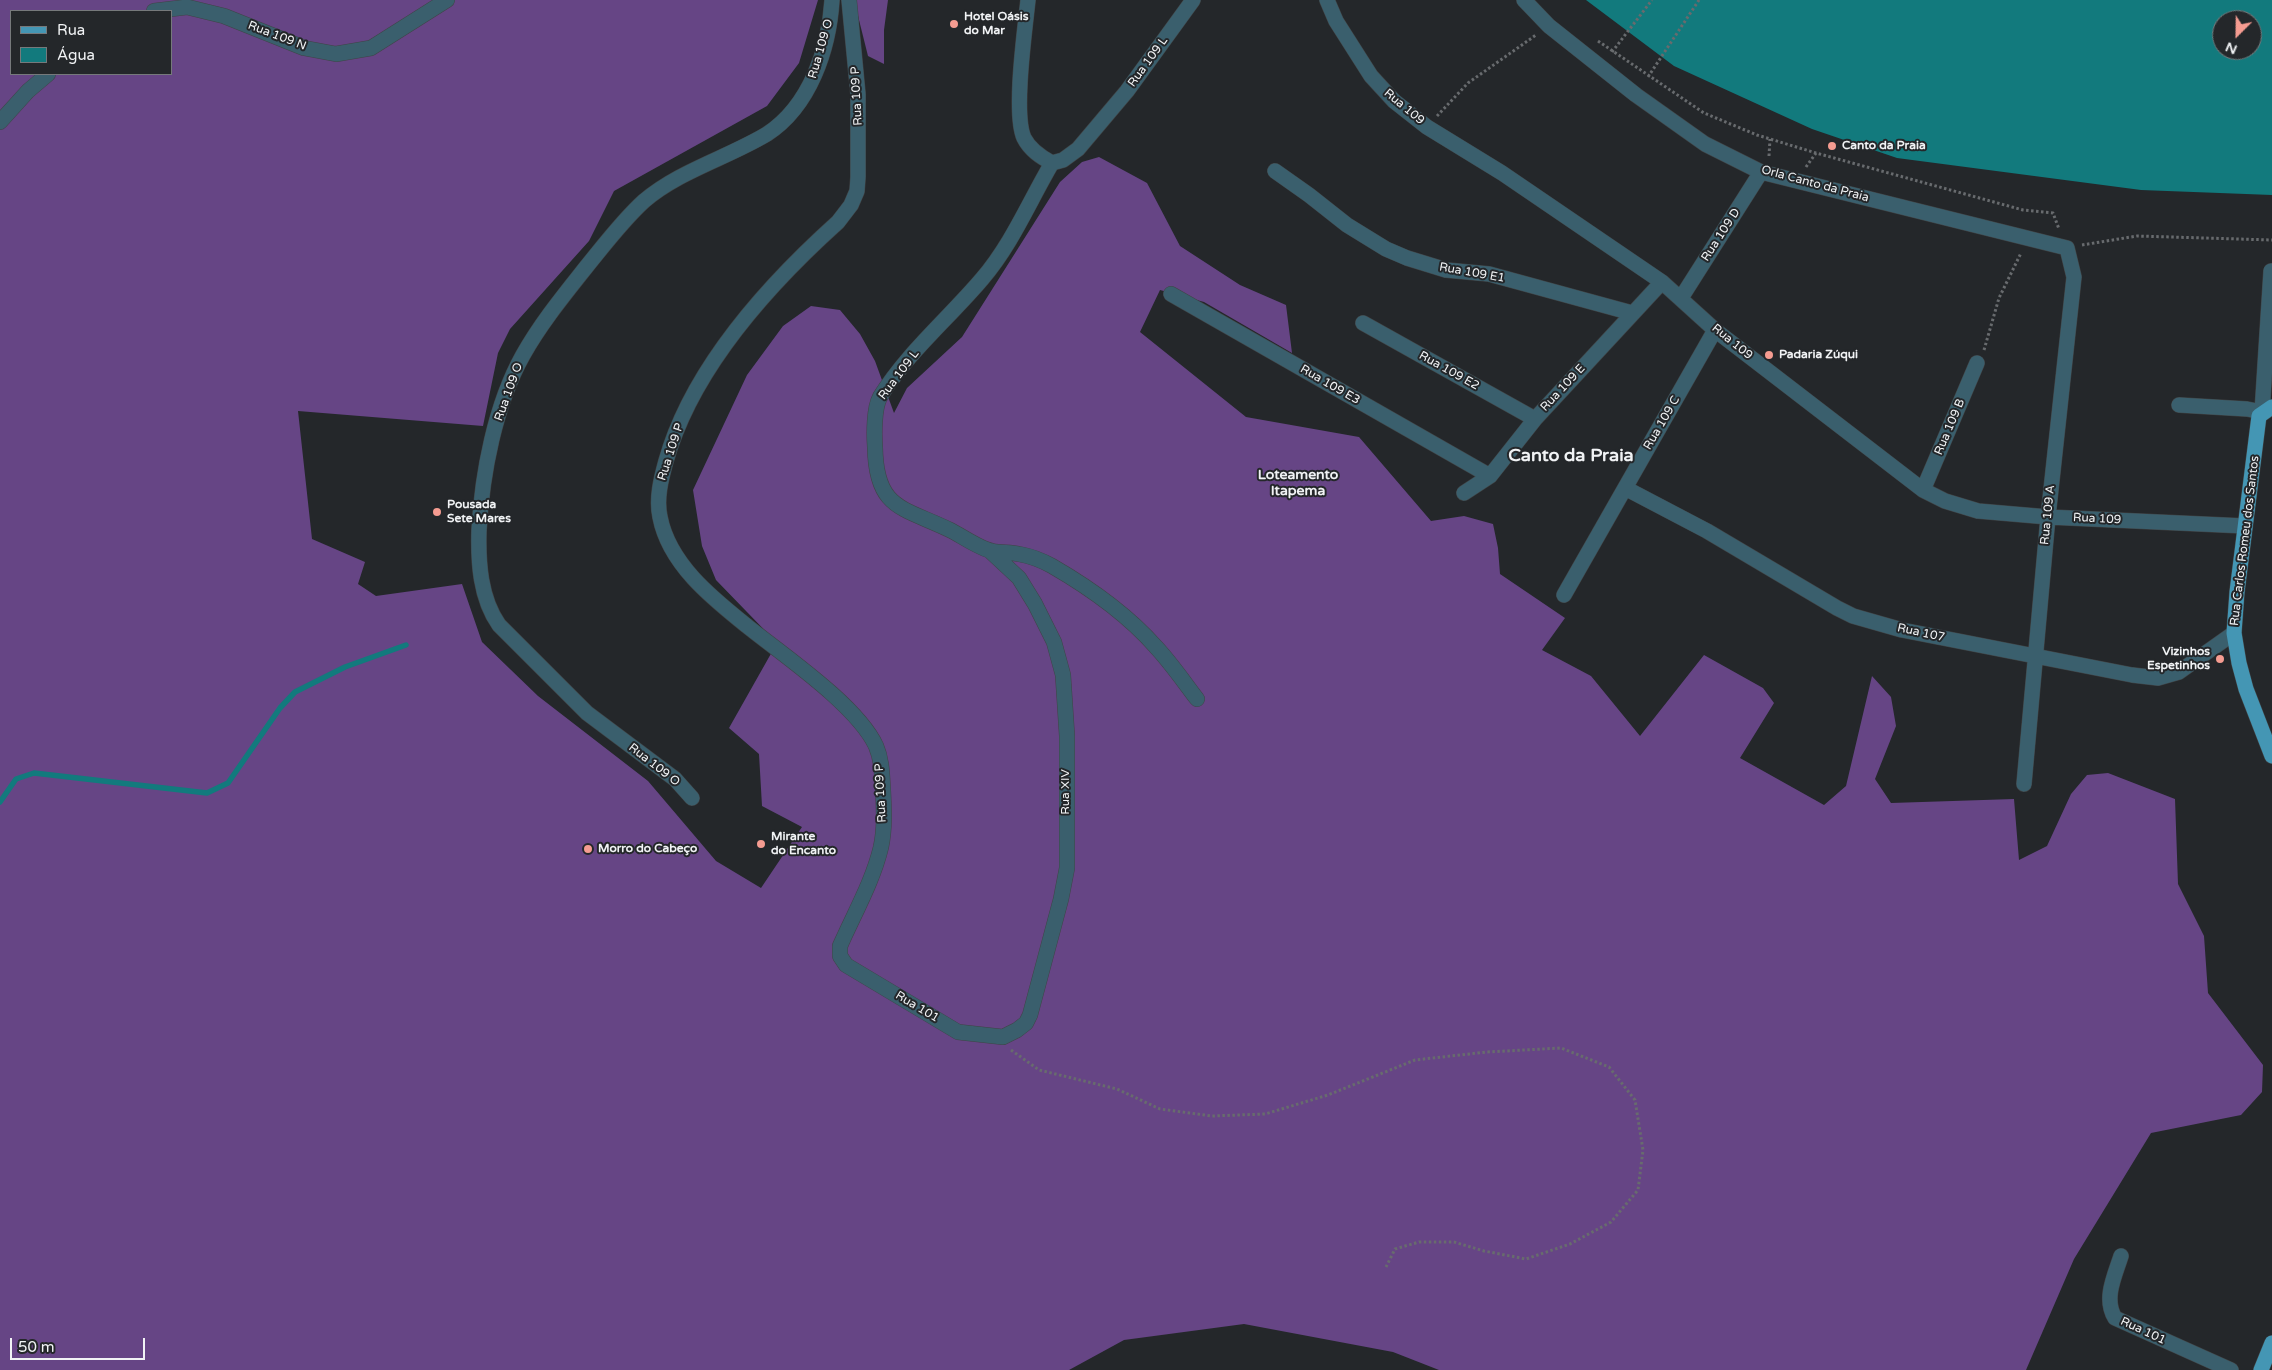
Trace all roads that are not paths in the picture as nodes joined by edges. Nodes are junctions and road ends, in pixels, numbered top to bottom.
1 (447, 0) edge
2 (832, 0) edge
3 (848, 0) edge
4 (1028, 0) edge
5 (1193, 0) edge
6 (1327, 0) edge
7 (1524, 0) edge
8 (162, 10) edge
9 (47, 75) edge
10 (0, 122) edge
11 (1052, 163) junction
12 (1275, 171) dead end
13 (1761, 172) junction
14 (2066, 248) joint
15 (2271, 271) edge
16 (1662, 282) junction
17 (1171, 294) dead end
18 (1681, 298) junction
19 (1632, 312) junction
20 (1363, 323) dead end
21 (1715, 330) junction
22 (1977, 363) road end
23 (2179, 405) dead end
24 (2267, 410) edge
25 (1535, 418) junction
26 (1490, 476) junction
27 (1625, 488) junction
28 (1923, 490) junction
29 (1464, 493) dead end
30 (2048, 517) junction
31 (2245, 526) junction
32 (990, 551) junction
33 (1564, 595) dead end
34 (2234, 633) junction
35 (2036, 657) junction
36 (1197, 699) dead end
37 (2272, 756) edge
38 (2024, 784) dead end
39 (692, 798) dead end
40 (840, 956) joint
41 (1004, 1037) joint
42 (2121, 1256) dead end
43 (2272, 1343) edge
44 (2230, 1370) edge
45 (2262, 1370) edge

1 - 8 street, Rua 109 N
2 - 39 street, Rua 109 O
3 - 40 street, Rua 109 P
4 - 11 street
5 - 11 street, Rua 109 L
6 - 16 street, Rua 109
7 - 13 street, Orla Canto da Praia
9 - 10 street
11 - 32 street, Rua 109 L
12 - 19 street, Rua 109 E1
13 - 14 street, Orla Canto da Praia
13 - 18 street, Rua 109 D
14 - 30 street, Rua 109 A
15 - 24 street
16 - 18 street, Rua 109
16 - 19 street, Rua 109 E
17 - 26 street, Rua 109 E3
18 - 21 street, Rua 109
19 - 25 street, Rua 109 E
20 - 25 street, Rua 109 E2
21 - 27 street, Rua 109 C
21 - 28 street, Rua 109
22 - 28 street, Rua 109 B
23 - 24 street
24 - 31 main road, Rua Carlos Romeu dos Santos
25 - 26 street, Rua 109 E
26 - 29 street, Rua 109 E
27 - 33 street, Rua 109 C
27 - 35 street, Rua 107
28 - 30 street, Rua 109
30 - 31 street, Rua 109
30 - 35 street, Rua 109 A
31 - 34 main road, Rua Carlos Romeu dos Santos
32 - 36 street, Rua 109 L
32 - 41 street, Rua XIV
34 - 35 street, Rua 107
34 - 37 main road, Rua Carlos Romeu dos Santos
35 - 38 street, Rua 109 A
40 - 41 street, Rua 101
42 - 44 street, Rua 101
43 - 45 main road

